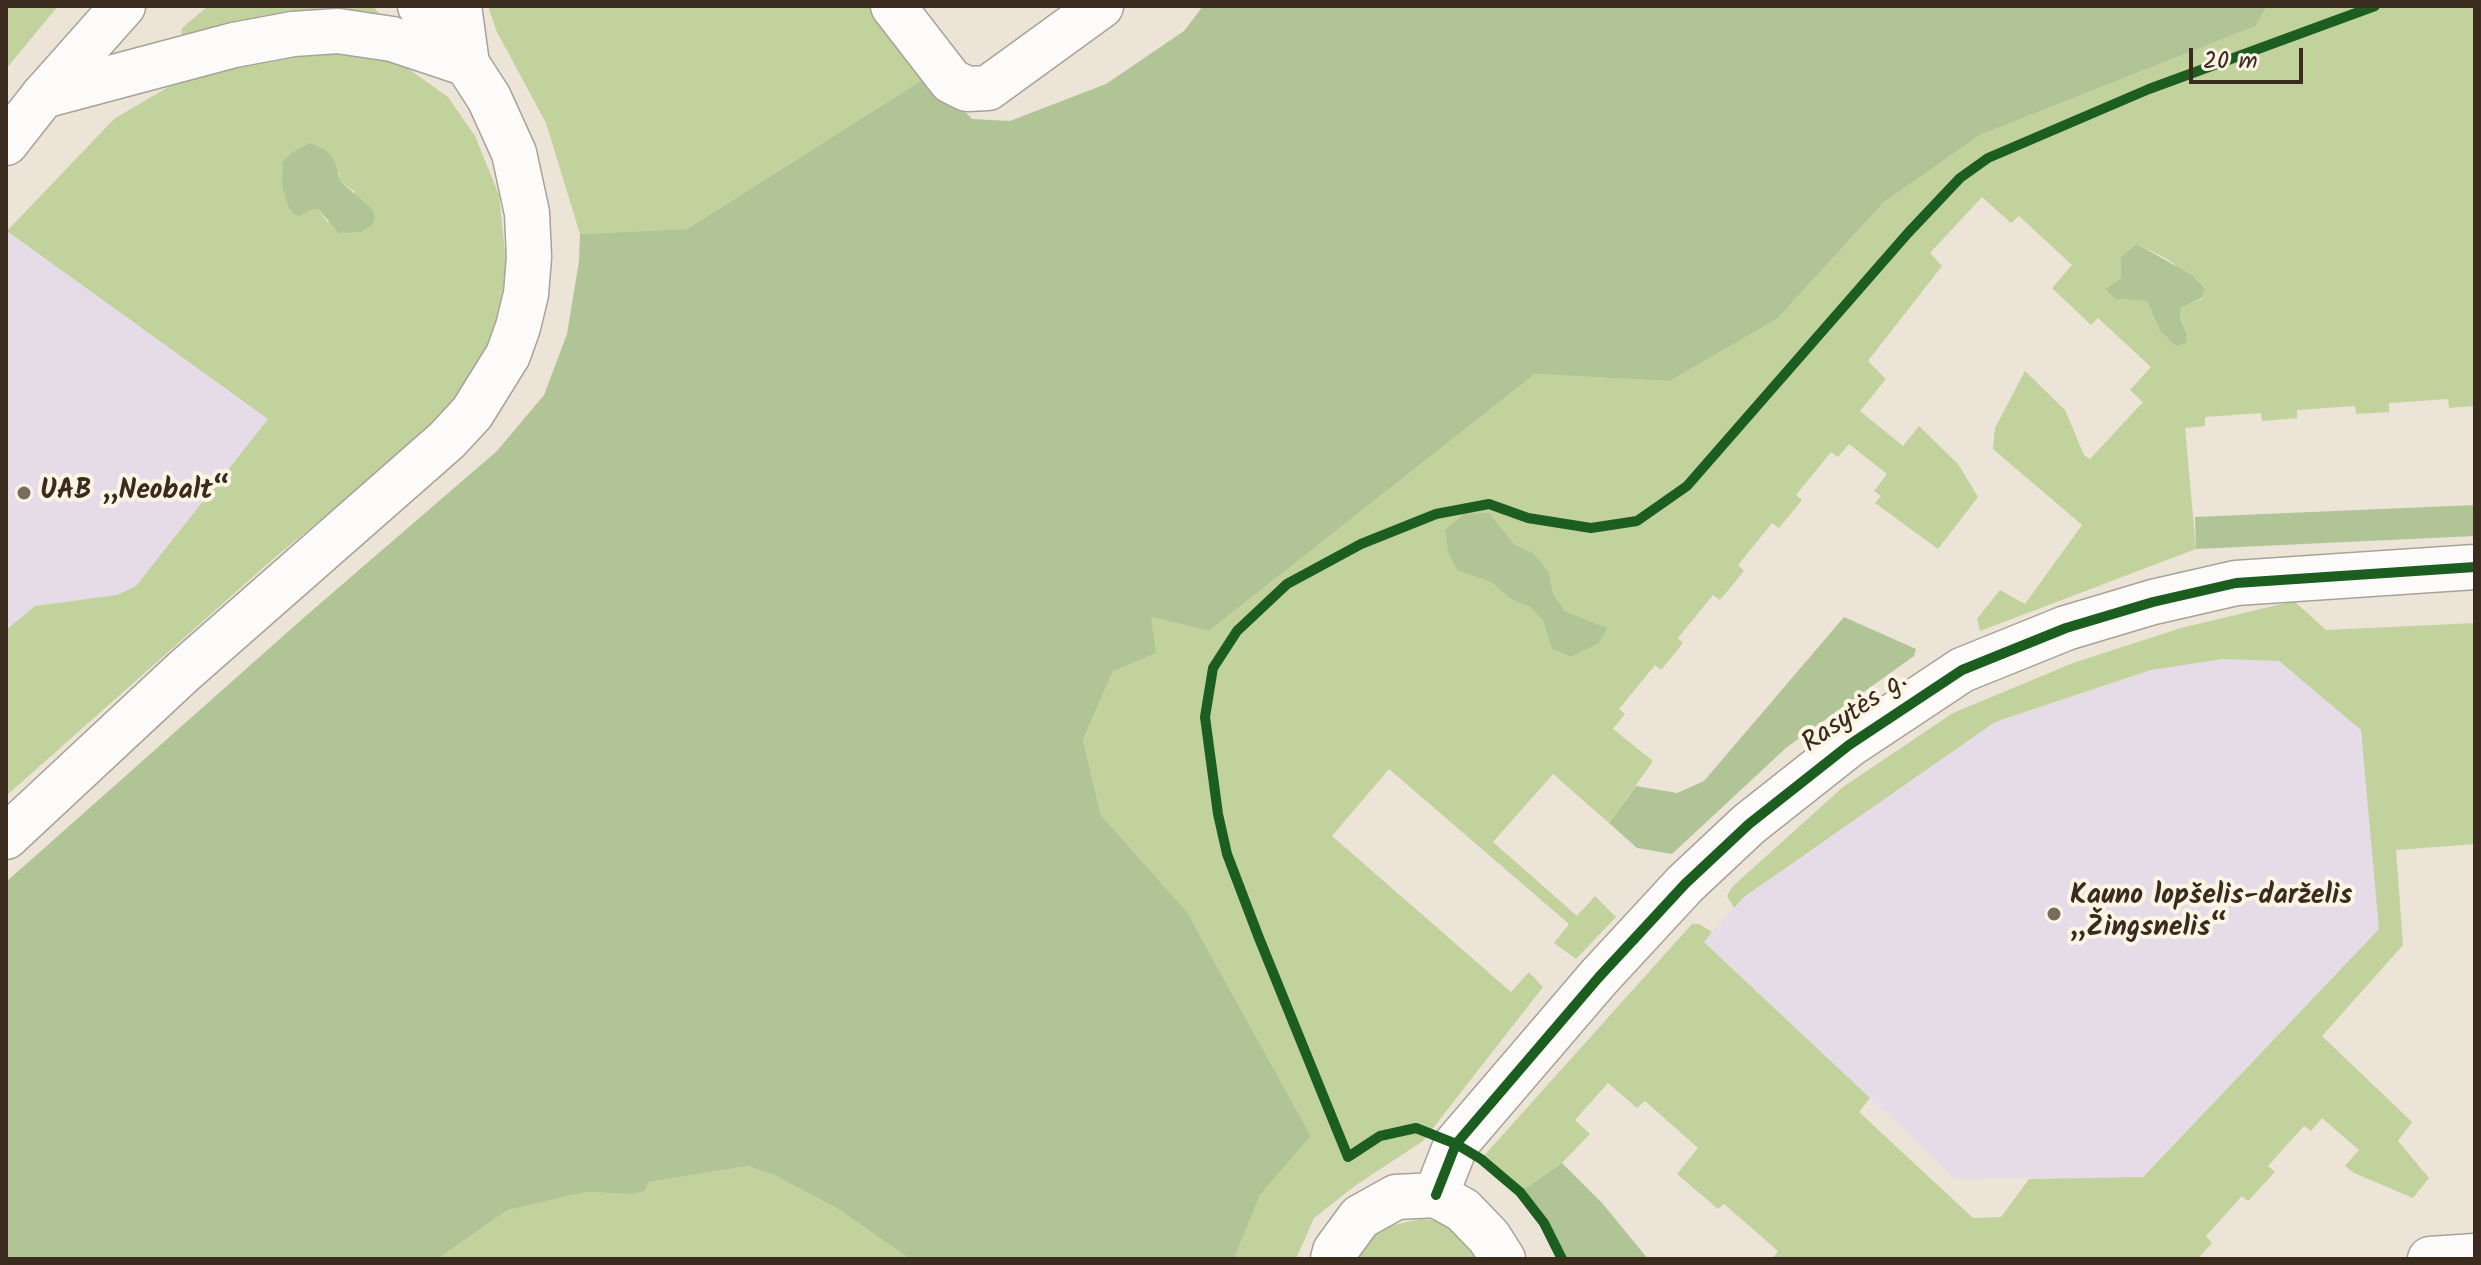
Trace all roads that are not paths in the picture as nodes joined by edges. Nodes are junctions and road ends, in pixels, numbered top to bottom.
1 (123, 6) edge
2 (420, 6) edge
3 (459, 6) edge
4 (893, 6) edge
5 (1101, 6) edge
6 (467, 64) junction
7 (43, 96) junction
8 (6, 143) edge
9 (2475, 567) edge
10 (6, 837) edge
11 (1436, 1195) junction
12 (2475, 1256) edge
13 (1333, 1259) edge
14 (1503, 1259) edge
15 (2430, 1259) edge

1 - 7 main road
2 - 6 main road
3 - 6 main road
4 - 5 main road
6 - 7 main road
6 - 10 main road
7 - 8 main road
9 - 11 main road, Rasytės g.
11 - 13 main road
11 - 14 main road
12 - 15 main road

